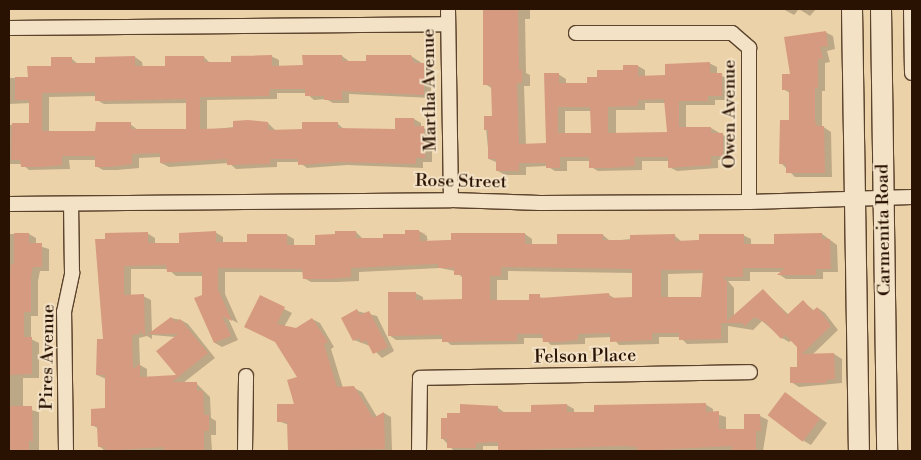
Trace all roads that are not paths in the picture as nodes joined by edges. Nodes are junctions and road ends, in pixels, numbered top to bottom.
1 (448, 9) edge
2 (852, 9) edge
3 (881, 9) edge
4 (911, 9) edge
5 (448, 24) junction
6 (9, 28) edge
7 (576, 33) dead end
8 (912, 73) edge
9 (884, 197) junction
10 (912, 197) edge
11 (451, 200) junction
12 (855, 201) junction
13 (750, 202) junction
14 (9, 204) edge
15 (71, 204) junction
16 (750, 372) dead end
17 (246, 376) dead end
18 (66, 451) edge
19 (245, 451) edge
20 (419, 451) edge
21 (859, 451) edge
22 (888, 451) edge

1 - 5 street, Martha Avenue
2 - 12 main road, Carmenita Road
3 - 9 main road, Carmenita Road
4 - 8 street
5 - 6 street
5 - 11 street, Martha Avenue
7 - 13 street, Owen Avenue
9 - 10 street, Rose Street
9 - 12 street, Rose Street
9 - 22 main road, Carmenita Road
11 - 13 street, Rose Street
11 - 15 street, Rose Street
12 - 13 street, Rose Street
12 - 21 main road, Carmenita Road
14 - 15 street, Rose Street
15 - 18 street, Pires Avenue
16 - 20 street, Felson Place
17 - 19 street

